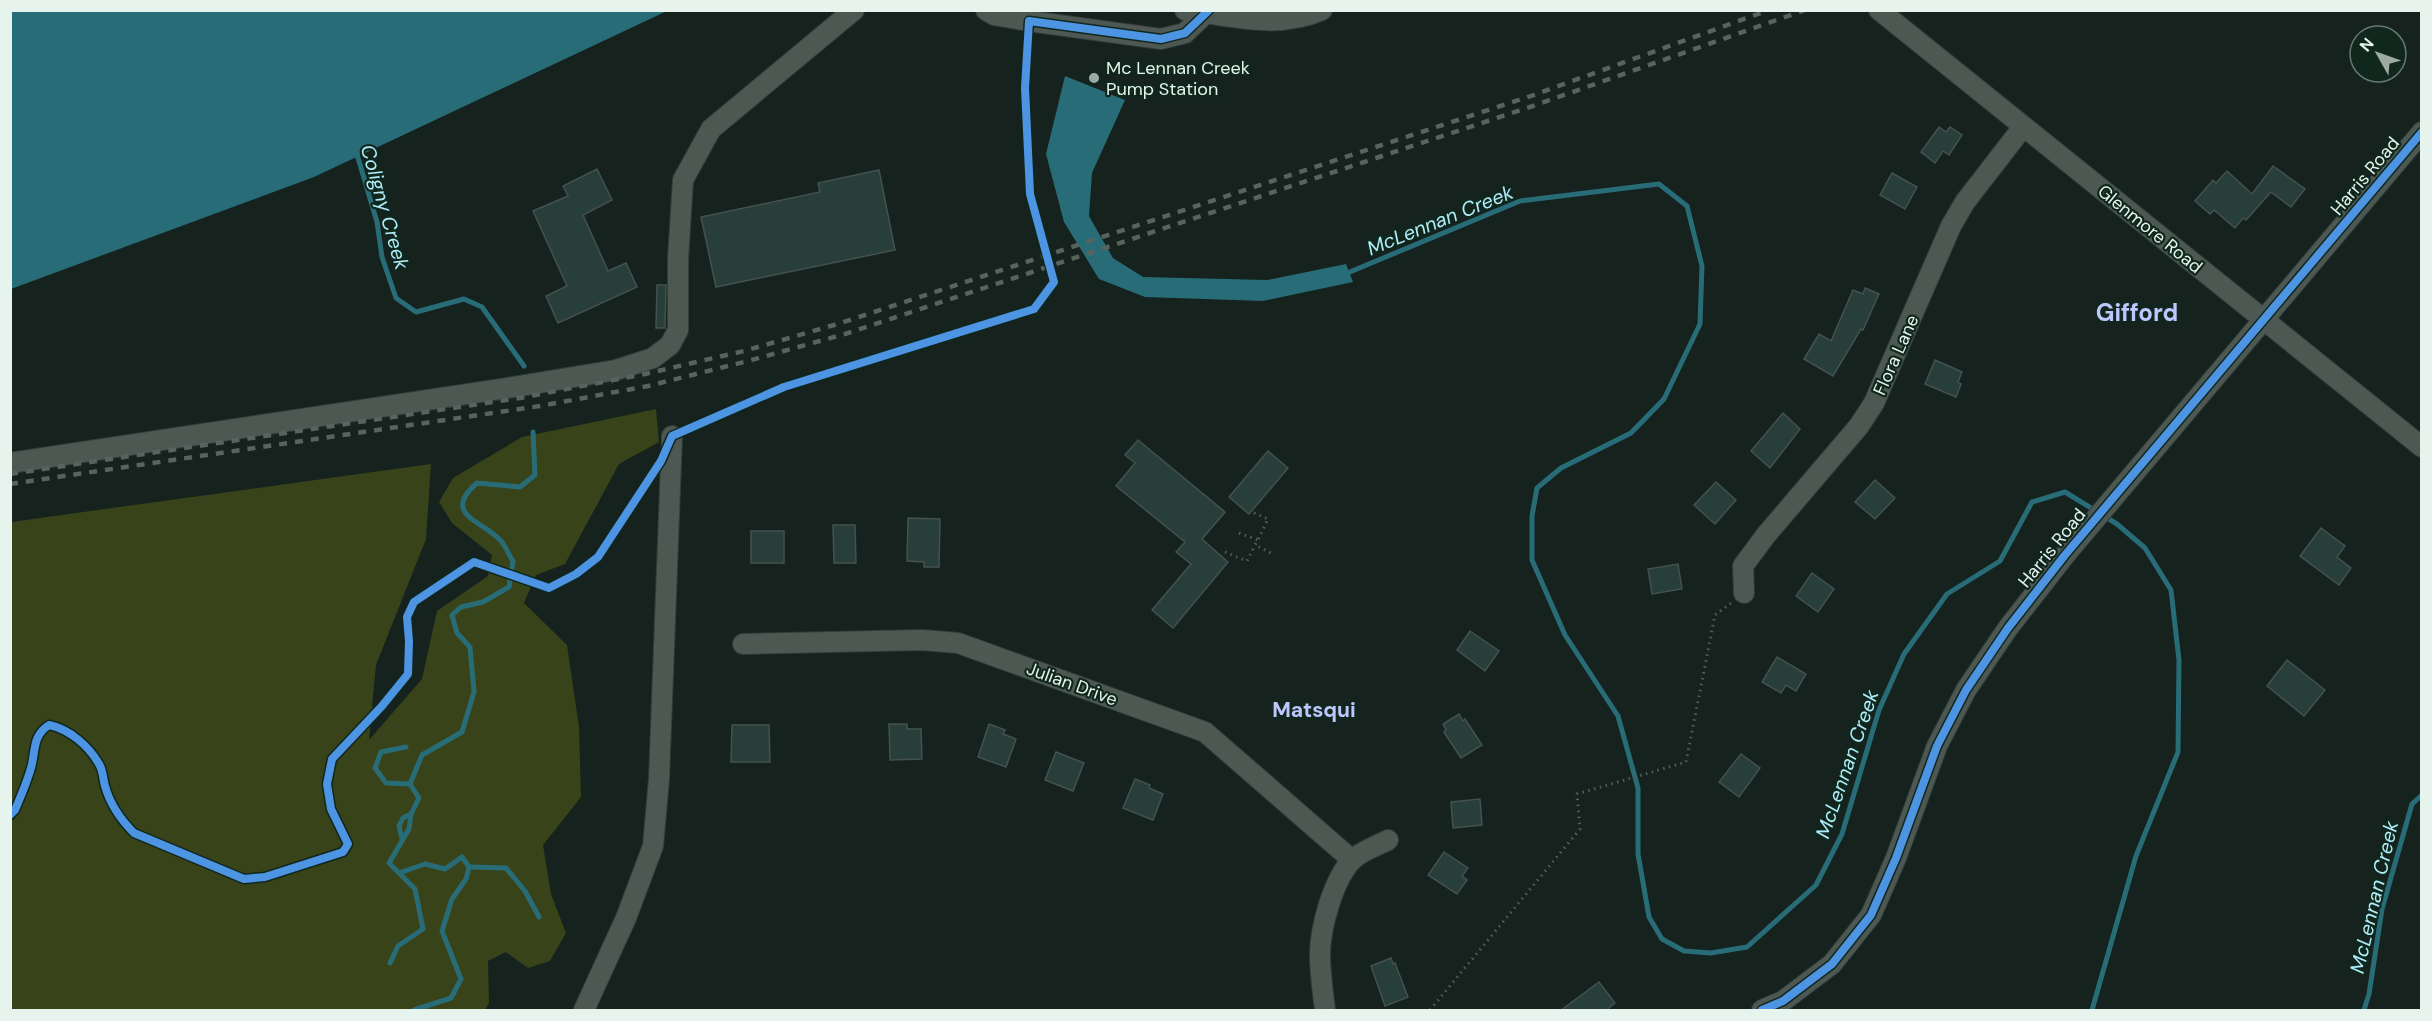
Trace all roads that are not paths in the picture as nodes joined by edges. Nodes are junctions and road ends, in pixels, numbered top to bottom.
1 (854, 10) edge
2 (986, 10) edge
3 (1185, 10) edge
4 (1322, 10) edge
5 (1879, 10) edge
6 (1206, 13) junction
7 (2023, 127) junction
8 (2421, 132) edge
9 (2263, 319) junction
10 (672, 436) dead end
11 (2421, 447) edge
12 (10, 463) edge
13 (1744, 592) road end
14 (743, 644) dead end
15 (1388, 840) dead end
16 (1352, 860) junction
17 (584, 1011) edge
18 (1325, 1011) edge
19 (1762, 1011) edge

1 - 12 street
2 - 6 street
3 - 6 street
4 - 6 street
5 - 7 street, Glenmore Road
7 - 9 street, Glenmore Road
7 - 13 street, Flora Lane
8 - 9 street, Harris Road
9 - 11 street, Glenmore Road
9 - 19 street, Harris Road
10 - 17 street
14 - 16 street, Julian Drive
15 - 16 street
16 - 18 street

